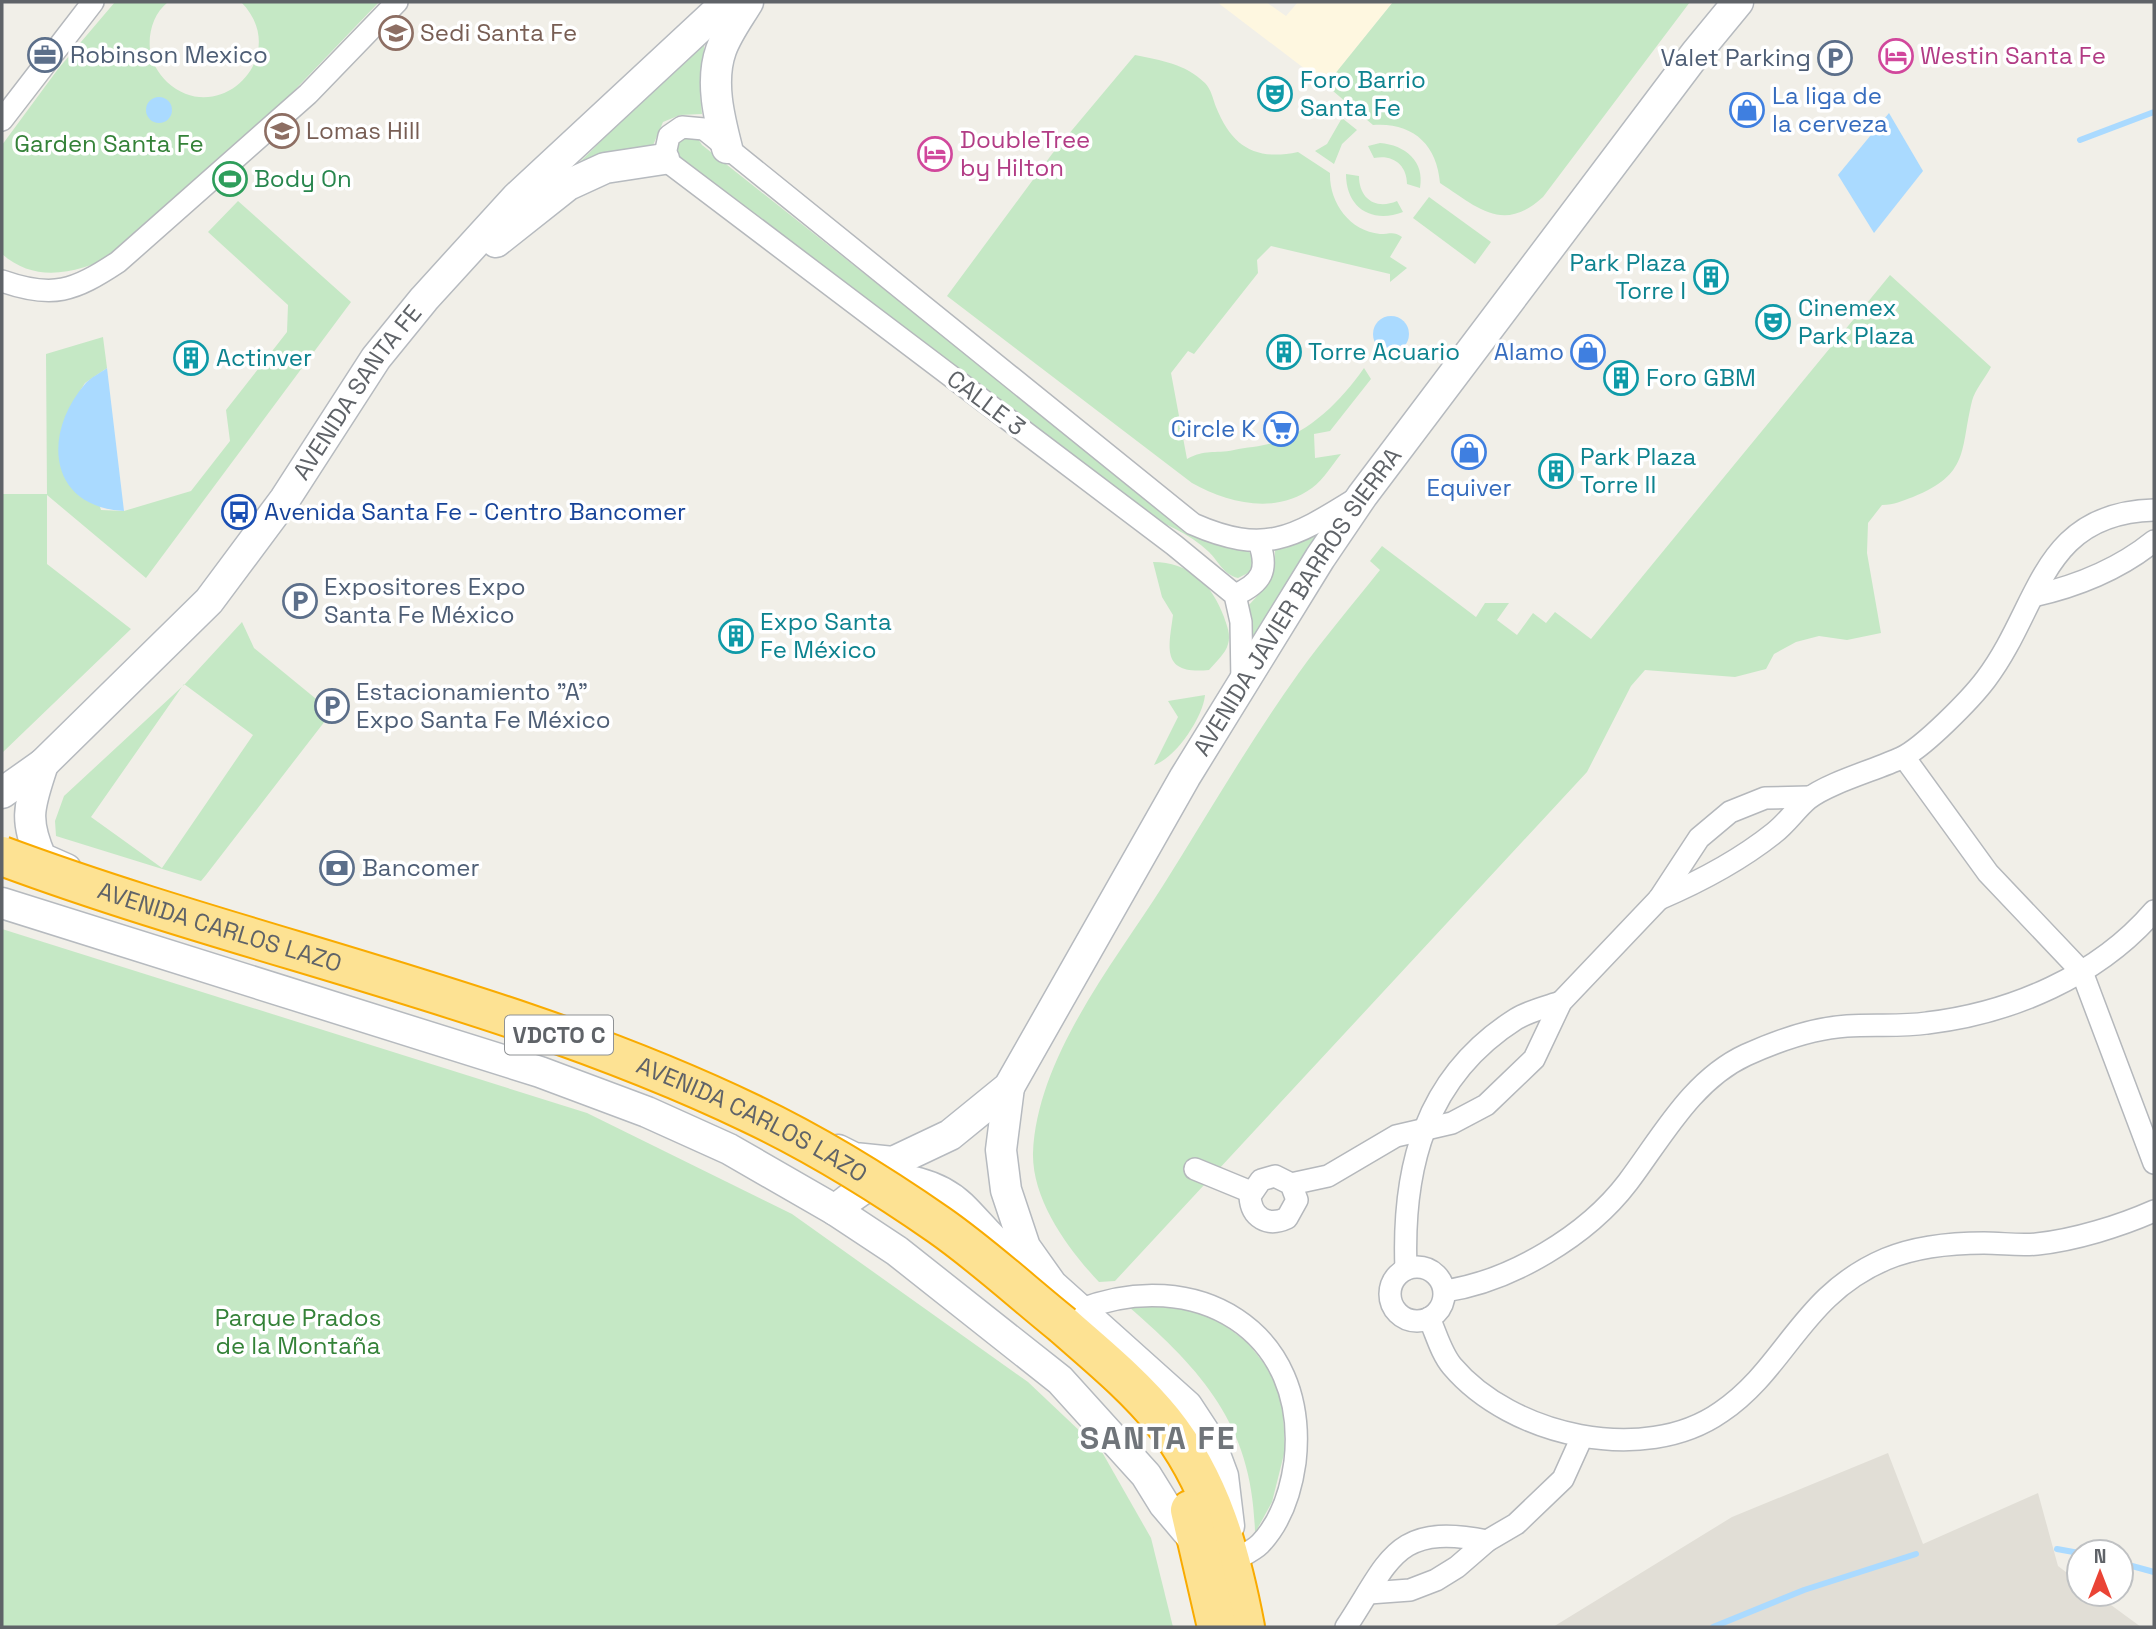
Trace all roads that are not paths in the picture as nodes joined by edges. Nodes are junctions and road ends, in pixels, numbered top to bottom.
1 (93, 2) edge
2 (397, 2) edge
3 (727, 2) edge
4 (748, 2) edge
5 (1738, 2) edge
6 (2, 120) edge
7 (727, 148) junction
8 (664, 159) junction
9 (2, 281) edge
10 (424, 299) junction
11 (1362, 496) junction
12 (2154, 510) edge
13 (2154, 541) edge
14 (1259, 542) junction
15 (1235, 595) junction
16 (2033, 596) junction
17 (1242, 684) junction
18 (1904, 757) junction
19 (43, 764) junction
20 (2, 793) edge
21 (1809, 797) junction
22 (2, 810) edge
23 (2, 856) edge
24 (2, 865) edge
25 (2, 878) edge
26 (1660, 899) junction
27 (2, 902) edge
28 (2154, 911) edge
29 (35, 913) junction
30 (2082, 972) junction
31 (1561, 1002) junction
32 (635, 1051) junction
33 (540, 1072) junction
34 (1009, 1087) junction
35 (1425, 1129) junction
36 (854, 1158) joint
37 (2154, 1163) edge
38 (1195, 1169) dead end
39 (1291, 1184) junction
40 (1251, 1192) junction
41 (835, 1210) junction
42 (2154, 1211) edge
43 (1036, 1266) junction
44 (1406, 1269) junction
45 (1445, 1291) junction
46 (1429, 1318) junction
47 (1064, 1326) junction
48 (1582, 1437) junction
49 (1487, 1541) junction
50 (1217, 1555) junction
51 (1369, 1593) junction
52 (1217, 1627) edge
53 (1245, 1627) edge
54 (1346, 1627) edge

1 - 6 street
2 - 9 street
3 - 10 street, AVENIDA SANTA FE
4 - 7 street
5 - 11 street, AVENIDA JAVIER BARROS SIERRA
7 - 8 street, CALLE 3
7 - 14 street, CALLE 3
8 - 10 street
8 - 15 street, CALLE 3
10 - 19 street, AVENIDA SANTA FE
11 - 14 street, CALLE 3
11 - 17 street, AVENIDA JAVIER BARROS SIERRA
12 - 16 street
13 - 16 street
14 - 15 street
15 - 17 street
16 - 18 street
17 - 34 street, AVENIDA JAVIER BARROS SIERRA
18 - 21 street
18 - 30 street
19 - 20 street, AVENIDA SANTA FE
19 - 22 street
19 - 32 street, AVENIDA CARLOS LAZO
21 - 26 street
21 - 26 street
23 - 47 highway, AVENIDA CARLOS LAZO / VDCTO C, bridge
24 - 29 street
25 - 47 highway, AVENIDA CARLOS LAZO / VDCTO C
26 - 31 street
27 - 29 street, AVENIDA CARLOS LAZO
28 - 30 street
29 - 33 street, AVENIDA CARLOS LAZO
30 - 37 street
30 - 45 street
31 - 35 street
31 - 35 street
32 - 33 street
32 - 36 street, AVENIDA CARLOS LAZO
33 - 41 street, AVENIDA CARLOS LAZO
34 - 36 street, AVENIDA JAVIER BARROS SIERRA
34 - 43 street, AVENIDA CARLOS LAZO
35 - 39 street
35 - 44 street
38 - 40 street
39 - 40 street
39 - 40 street
41 - 43 street
41 - 50 street, AVENIDA CARLOS LAZO
42 - 48 street
43 - 47 street, AVENIDA CARLOS LAZO
44 - 45 street
44 - 46 street
45 - 46 street
46 - 48 street
47 - 50 highway, AVENIDA CARLOS LAZO / VDCTO C
47 - 50 street, AVENIDA CARLOS LAZO
47 - 50 street
48 - 49 street
49 - 51 street
49 - 51 street
50 - 52 highway, AVENIDA CARLOS LAZO / VDCTO C
50 - 53 highway, AVENIDA CARLOS LAZO / VDCTO C
51 - 54 street

